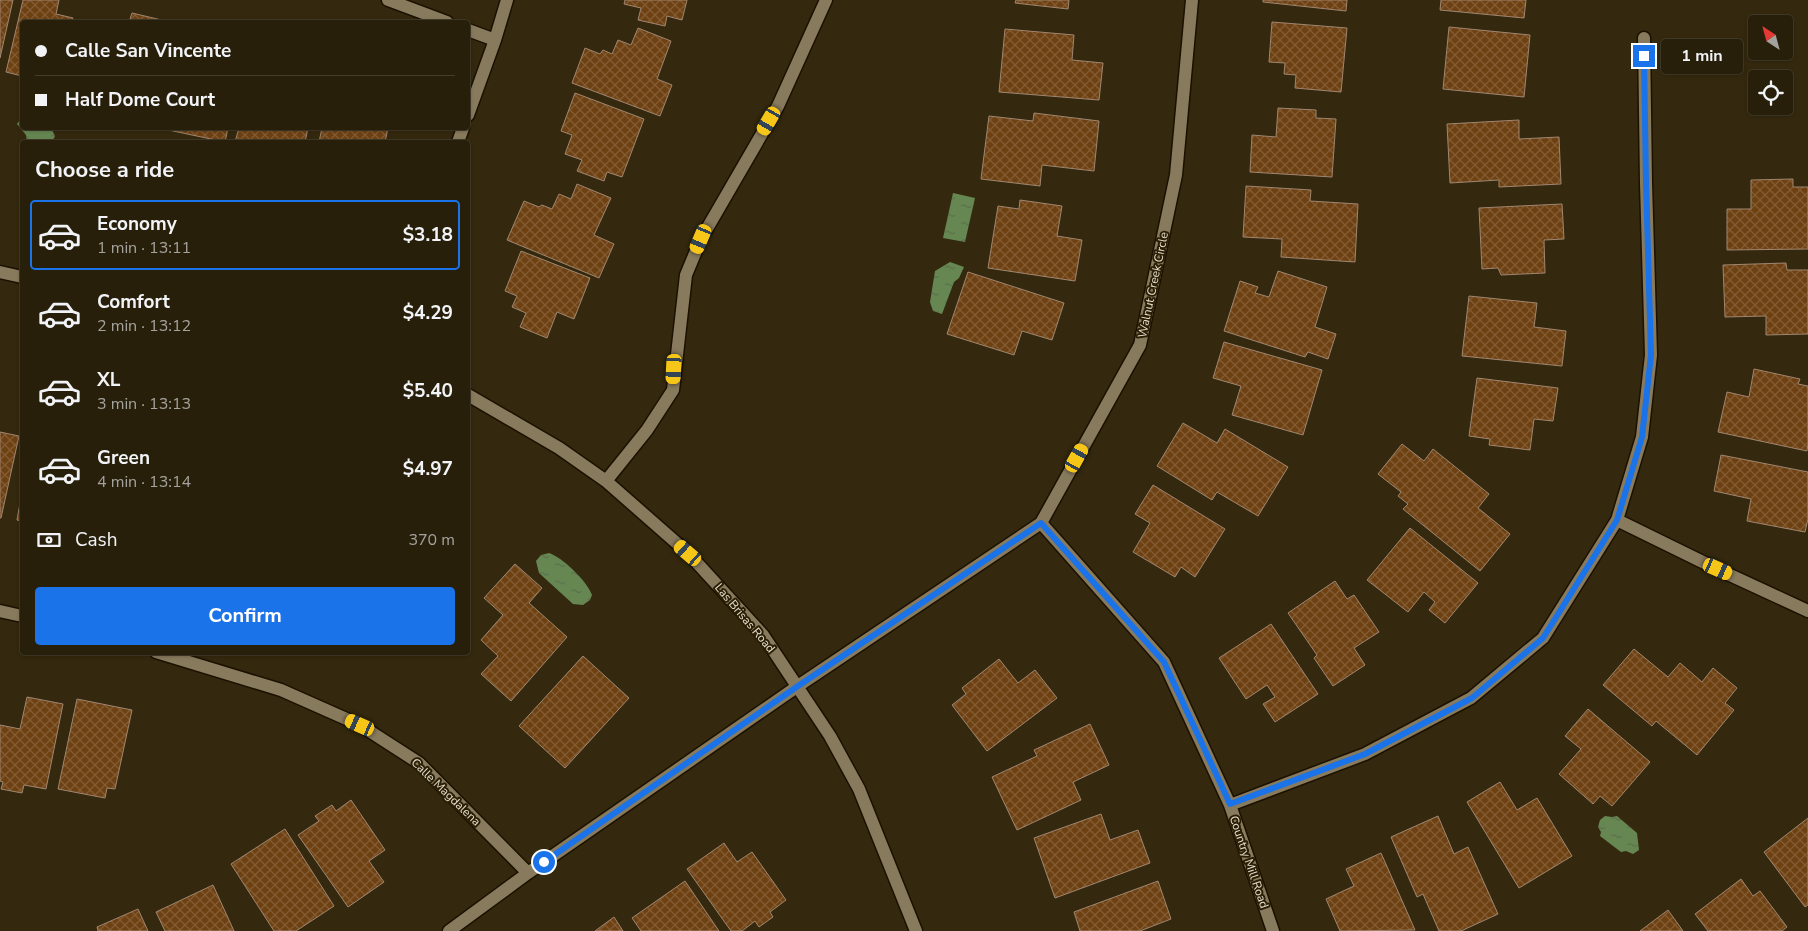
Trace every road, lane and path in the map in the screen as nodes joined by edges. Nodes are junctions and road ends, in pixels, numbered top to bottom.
1 (388, 0) edge
2 (507, 0) edge
3 (826, 0) edge
4 (1192, 0) edge
5 (443, 20) edge
6 (470, 31) edge
7 (1644, 38) dead end
8 (495, 40) junction
9 (470, 109) edge
10 (0, 272) edge
11 (20, 277) edge
12 (470, 396) edge
13 (606, 481) junction
14 (1617, 520) junction
15 (1041, 523) junction
16 (0, 610) edge
17 (1808, 611) edge
18 (20, 615) edge
19 (166, 655) edge
20 (798, 686) junction
21 (1230, 804) junction
22 (528, 872) junction
23 (450, 931) edge
24 (916, 931) edge
25 (1272, 931) edge

1 - 5 street
2 - 8 street
3 - 13 street
4 - 15 street, Walnut Creek Circle
6 - 8 street
7 - 14 street
8 - 9 street
10 - 11 street
12 - 13 street, Las Brisas Road
13 - 20 street, Las Brisas Road
14 - 17 street
14 - 21 street
15 - 20 street, Walnut Creek Circle
15 - 21 street, Country Mill Road
16 - 18 street
19 - 22 street, Calle Magdalena
20 - 22 street, Walnut Creek Circle
20 - 24 street, Las Brisas Road
21 - 25 street, Country Mill Road
22 - 23 street, Walnut Creek Circle

